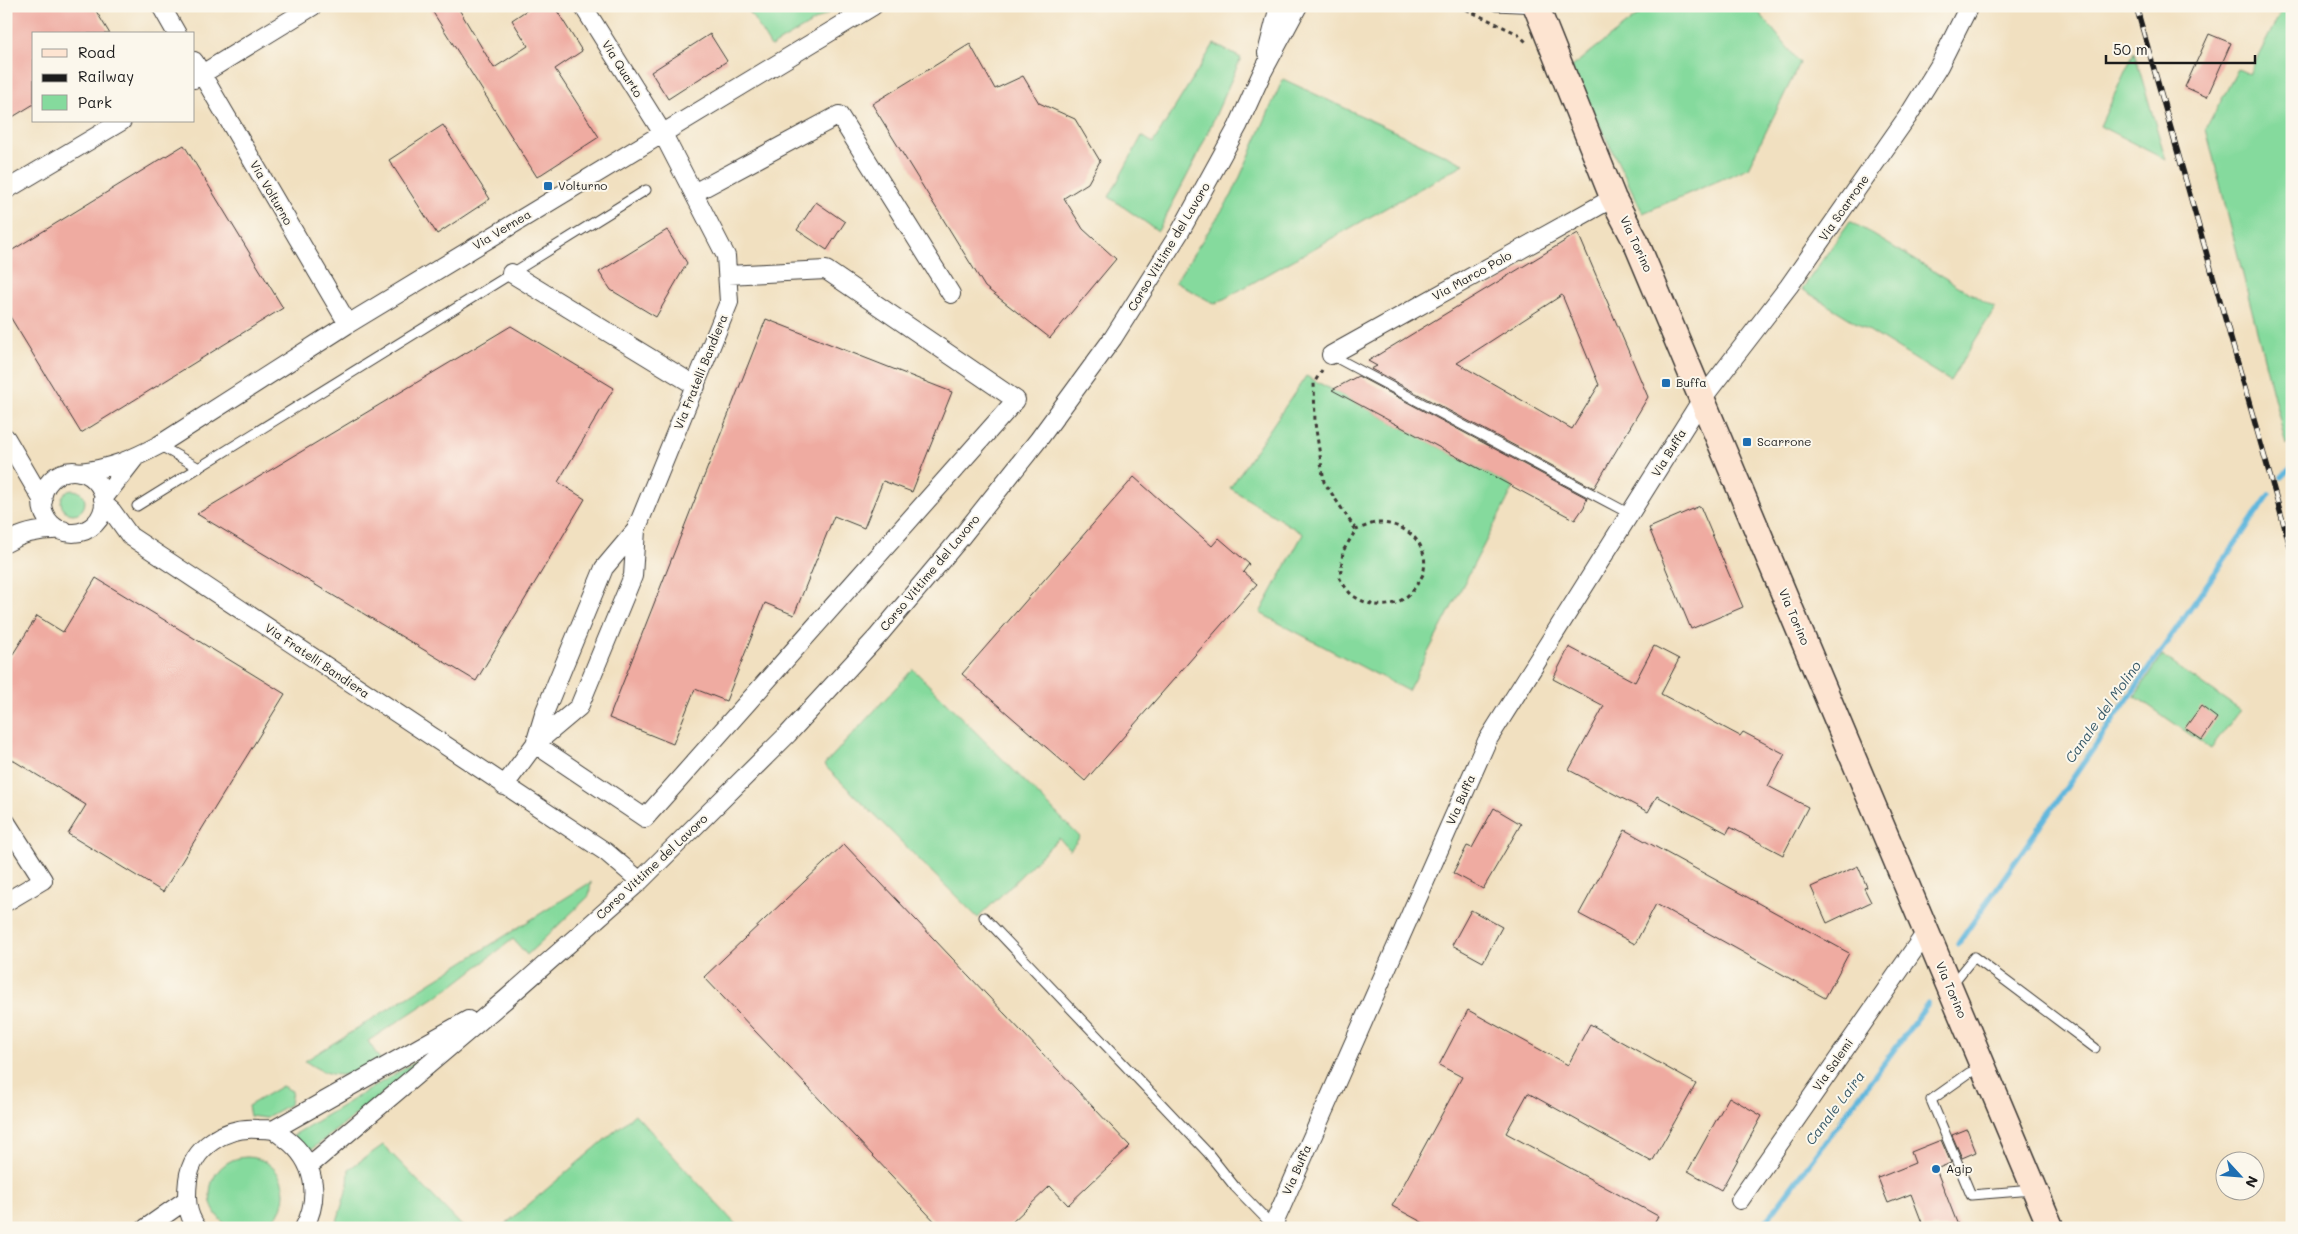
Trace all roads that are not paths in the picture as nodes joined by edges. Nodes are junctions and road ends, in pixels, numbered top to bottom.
1 (161, 6) edge
2 (313, 6) edge
3 (583, 6) edge
4 (873, 6) edge
5 (1279, 6) edge
6 (1298, 6) edge
7 (1496, 6) edge
8 (1968, 6) edge
9 (1536, 7) edge
10 (176, 32) edge
11 (196, 72) edge
12 (1262, 73) junction
13 (120, 122) edge
14 (662, 132) junction
15 (6, 190) edge
16 (646, 190) dead end
17 (694, 193) junction
18 (1613, 198) junction
19 (512, 273) junction
20 (728, 275) junction
21 (951, 294) dead end
22 (348, 324) junction
23 (1332, 355) joint
24 (696, 386) junction
25 (1702, 399) junction
26 (6, 438) edge
27 (159, 445) junction
28 (135, 458) junction
29 (20, 461) junction
30 (199, 468) junction
31 (79, 472) junction
32 (54, 477) junction
33 (104, 501) junction
34 (42, 502) junction
35 (137, 506) dead end
36 (1630, 514) junction
37 (88, 529) junction
38 (63, 530) junction
39 (636, 530) junction
40 (130, 536) junction
41 (12, 540) edge
42 (535, 744) junction
43 (504, 786) junction
44 (6, 822) edge
45 (640, 881) junction
46 (6, 902) edge
47 (984, 917) dead end
48 (1927, 931) junction
49 (1950, 986) junction
50 (506, 999) junction
51 (2095, 1048) dead end
52 (1984, 1067) junction
53 (273, 1130) junction
54 (309, 1166) junction
55 (2036, 1190) junction
56 (186, 1200) junction
57 (1740, 1200) dead end
58 (1272, 1227) edge
59 (146, 1228) edge
60 (197, 1228) edge
61 (304, 1228) edge
62 (2051, 1228) edge

1 - 10 street
2 - 11 street
3 - 14 street, Via Quarto
4 - 14 street, Via Vernea
5 - 12 street
6 - 12 street
7 - 9 lane
8 - 25 street, Via Scarrone
9 - 18 main road, Via Torino
11 - 22 street, Via Volturno
12 - 45 street, Corso Vittime del Lavoro
13 - 15 street
14 - 17 street, Via Fratelli Bandiera
14 - 22 street, Via Vernea
16 - 19 lane
17 - 20 street, Via Fratelli Bandiera
17 - 21 street
18 - 23 street, Via Marco Polo
18 - 25 main road, Via Torino
19 - 24 street
19 - 30 lane
20 - 24 street, Via Fratelli Bandiera
20 - 42 street
22 - 27 street, Via Vernea
23 - 36 lane
24 - 39 street, Via Fratelli Bandiera
25 - 36 street, Via Buffa
25 - 48 main road, Via Torino
26 - 29 street
27 - 28 street, Via Vernea
27 - 30 lane
28 - 31 street
28 - 33 street
29 - 32 street
29 - 34 street
30 - 35 lane
31 - 32 street
31 - 33 street
32 - 34 street
33 - 37 street
33 - 40 street
34 - 38 street
34 - 41 street
36 - 58 street, Via Buffa
37 - 38 street
37 - 40 street
38 - 41 street
39 - 42 street, Via Fratelli Bandiera
39 - 42 street, Via Fratelli Bandiera
40 - 43 street, Via Fratelli Bandiera
42 - 43 street, Via Fratelli Bandiera
43 - 45 street, Via Fratelli Bandiera
44 - 46 street
45 - 50 street, Corso Vittime del Lavoro
47 - 58 lane
48 - 49 main road, Via Torino
48 - 57 street, Via Salemi
49 - 51 lane
49 - 52 main road, Via Torino
50 - 53 street, Corso Vittime del Lavoro
50 - 54 street, Corso Vittime del Lavoro
52 - 55 main road, Via Torino
52 - 55 lane
53 - 54 street
53 - 56 street
54 - 61 street
55 - 62 main road, Via Torino
56 - 59 street
56 - 60 street

